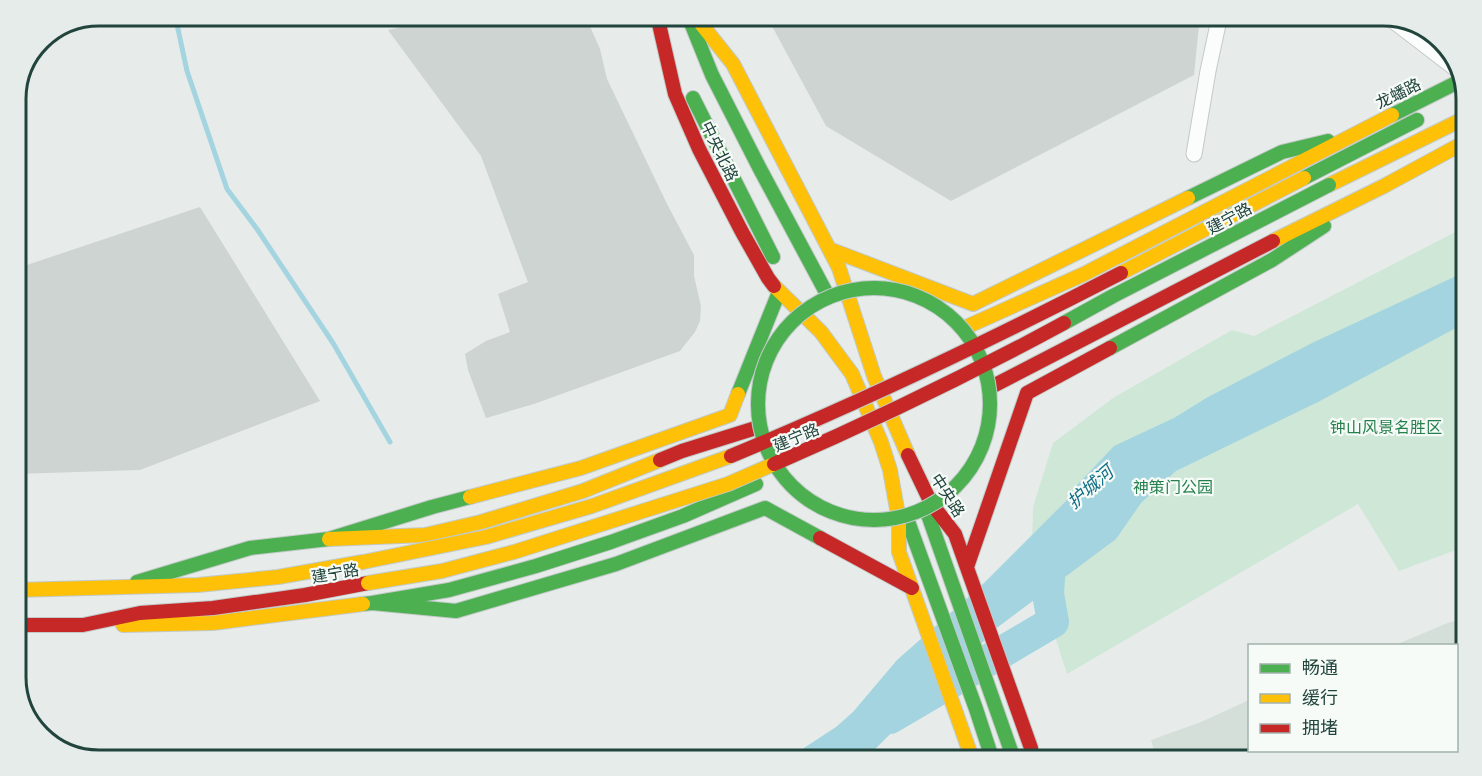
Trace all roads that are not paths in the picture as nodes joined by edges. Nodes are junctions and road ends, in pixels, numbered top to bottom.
1 (660, 26) edge
2 (662, 26) edge
3 (692, 26) edge
4 (703, 26) edge
5 (1218, 26) edge
6 (1403, 28) edge
7 (1446, 61) edge
8 (1455, 84) edge
9 (1433, 112) dead end
10 (1456, 122) edge
11 (1349, 136) junction
12 (1456, 147) edge
13 (1194, 154) dead end
14 (1384, 186) junction
15 (829, 249) junction
16 (779, 292) junction
17 (828, 297) junction
18 (802, 312) junction
19 (964, 328) junction
20 (991, 387) junction
21 (759, 427) junction
22 (780, 473) junction
23 (926, 509) junction
24 (906, 516) junction
25 (329, 539) junction
26 (968, 567) junction
27 (119, 587) junction
28 (912, 588) junction
29 (26, 590) edge
30 (372, 603) junction
31 (26, 625) edge
32 (83, 625) junction
33 (969, 750) edge
34 (989, 750) edge
35 (1011, 750) edge
36 (1031, 750) edge

1 - 16 main road, 中央北路
2 - 18 main road
3 - 17 main road
4 - 15 main road
5 - 13 street
6 - 7 street
8 - 11 main road, 龙蟠路
9 - 27 main road, 建宁路, bridge
10 - 32 main road, 建宁路, bridge
11 - 15 main road
11 - 19 main road
12 - 14 main road
14 - 20 main road
14 - 26 main road
15 - 26 main road, 中央路
16 - 25 main road
16 - 28 main road
17 - 18 main road, bridge
17 - 19 main road, bridge
18 - 21 main road, bridge
19 - 20 main road, bridge
20 - 23 main road, bridge
21 - 22 main road, bridge
21 - 25 main road
22 - 24 main road, bridge
22 - 30 main road
23 - 24 main road, bridge
23 - 35 main road
24 - 34 main road
25 - 27 main road
26 - 36 main road, 中央路
27 - 29 main road
28 - 30 main road
28 - 33 main road
30 - 32 main road, 建宁路
31 - 32 main road, 建宁路

